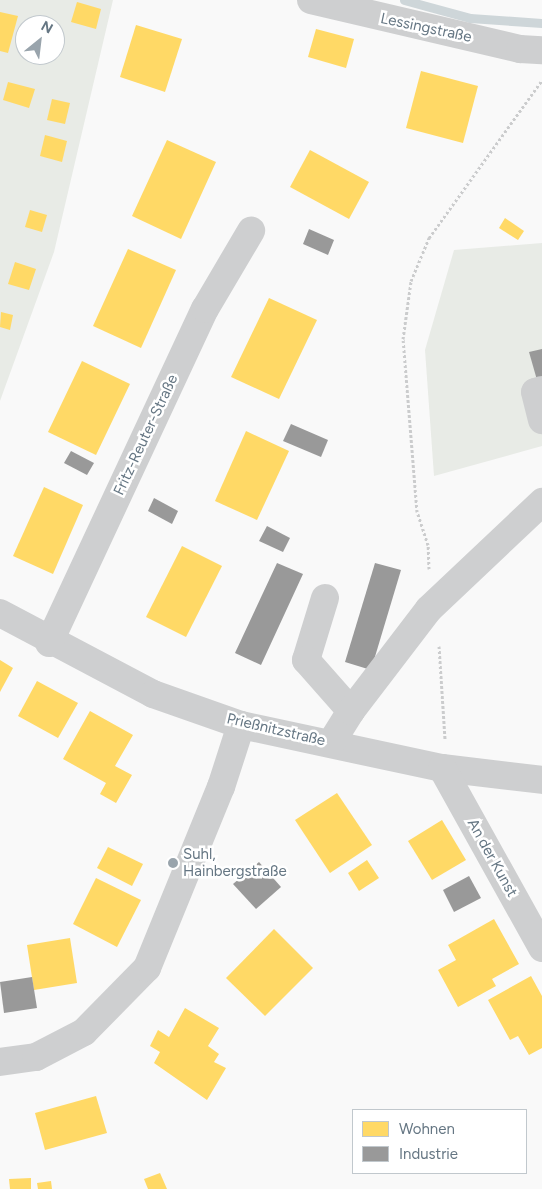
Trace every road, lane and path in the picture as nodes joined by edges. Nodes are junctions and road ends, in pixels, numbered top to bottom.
1 (310, 0) edge
2 (542, 50) edge
3 (542, 80) edge
4 (251, 231) dead end
5 (542, 390) edge
6 (542, 420) edge
7 (542, 502) edge
8 (325, 598) dead end
9 (429, 609) junction
10 (0, 613) edge
11 (49, 643) junction
12 (351, 710) junction
13 (241, 725) junction
14 (331, 743) junction
15 (442, 768) junction
16 (542, 780) edge
17 (542, 948) edge
18 (0, 1062) edge

1 - 2 street, Lessingstraße
3 - 9 path
4 - 11 street, Fritz-Reuter-Straße
5 - 6 street
7 - 9 street
8 - 12 street
9 - 12 street
9 - 15 path
10 - 11 street, Prießnitzstraße
11 - 13 street, Prießnitzstraße
12 - 14 street
13 - 14 street, Prießnitzstraße
13 - 18 street
14 - 15 street, Prießnitzstraße
15 - 16 street, Prießnitzstraße
15 - 17 street, An der Kunst

